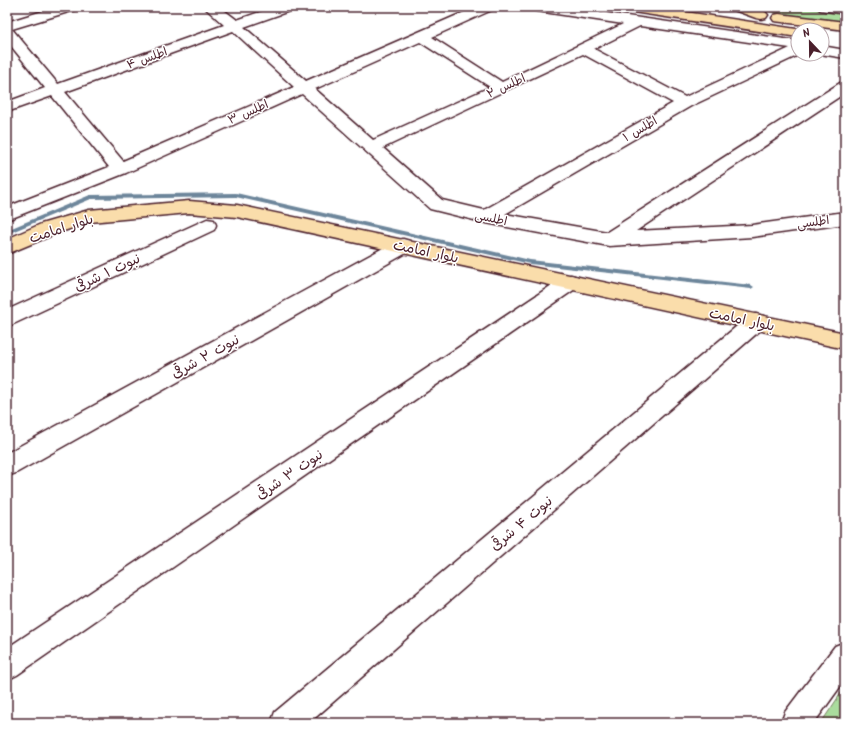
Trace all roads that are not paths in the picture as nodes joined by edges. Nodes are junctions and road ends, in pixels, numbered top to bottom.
1 (70, 7) edge
2 (211, 7) edge
3 (287, 7) edge
4 (487, 7) edge
5 (537, 7) edge
6 (626, 7) edge
7 (707, 7) edge
8 (739, 7) edge
9 (825, 7) edge
10 (845, 10) edge
11 (762, 15) junction
12 (638, 22) junction
13 (7, 26) edge
14 (235, 26) junction
15 (845, 26) edge
16 (7, 32) edge
17 (790, 32) edge
18 (421, 36) junction
19 (790, 44) edge
20 (584, 49) junction
21 (830, 51) edge
22 (790, 54) edge
23 (845, 54) edge
24 (845, 86) edge
25 (304, 88) junction
26 (501, 88) junction
27 (55, 91) junction
28 (685, 103) junction
29 (7, 108) edge
30 (372, 147) junction
31 (120, 169) junction
32 (7, 214) edge
33 (486, 217) junction
34 (845, 218) edge
35 (207, 225) dead end
36 (609, 239) junction
37 (403, 246) junction
38 (7, 247) edge
39 (571, 282) junction
40 (7, 319) edge
41 (756, 322) junction
42 (845, 341) edge
43 (7, 465) edge
44 (845, 656) edge
45 (7, 665) edge
46 (286, 723) edge
47 (796, 723) edge

1 - 13 street
2 - 14 street, اطلسی
3 - 14 street, اطلس ۴
4 - 18 street, اطلس ۳
5 - 12 street
6 - 17 main road
7 - 11 main road
8 - 11 main road
9 - 10 street
11 - 15 main road
12 - 19 street
12 - 20 street, اطلس ۲
14 - 25 street, اطلسی
14 - 27 street, اطلس ۴
16 - 27 street
18 - 25 street, اطلس ۳
18 - 26 street
20 - 26 street, اطلس ۲
20 - 28 street
21 - 23 street
22 - 28 street, اطلس ۱
24 - 36 street
25 - 30 street, اطلسی
25 - 31 street, اطلس ۳
26 - 30 street, اطلس ۲
27 - 29 street, اطلس ۴
27 - 31 street
28 - 33 street, اطلس ۱
30 - 33 street, اطلسی
31 - 32 street, اطلس ۳
33 - 36 street, اطلسی
34 - 36 street, اطلسی
35 - 40 street, نبوت ۱ شرقی
37 - 38 main road, بلوار امامت
37 - 39 main road, بلوار امامت
37 - 43 street, نبوت ۲ شرقی
39 - 41 main road, بلوار امامت
39 - 45 street, نبوت ۳ شرقی
41 - 42 main road, بلوار امامت
41 - 46 street, نبوت ۴ شرقی
44 - 47 street

